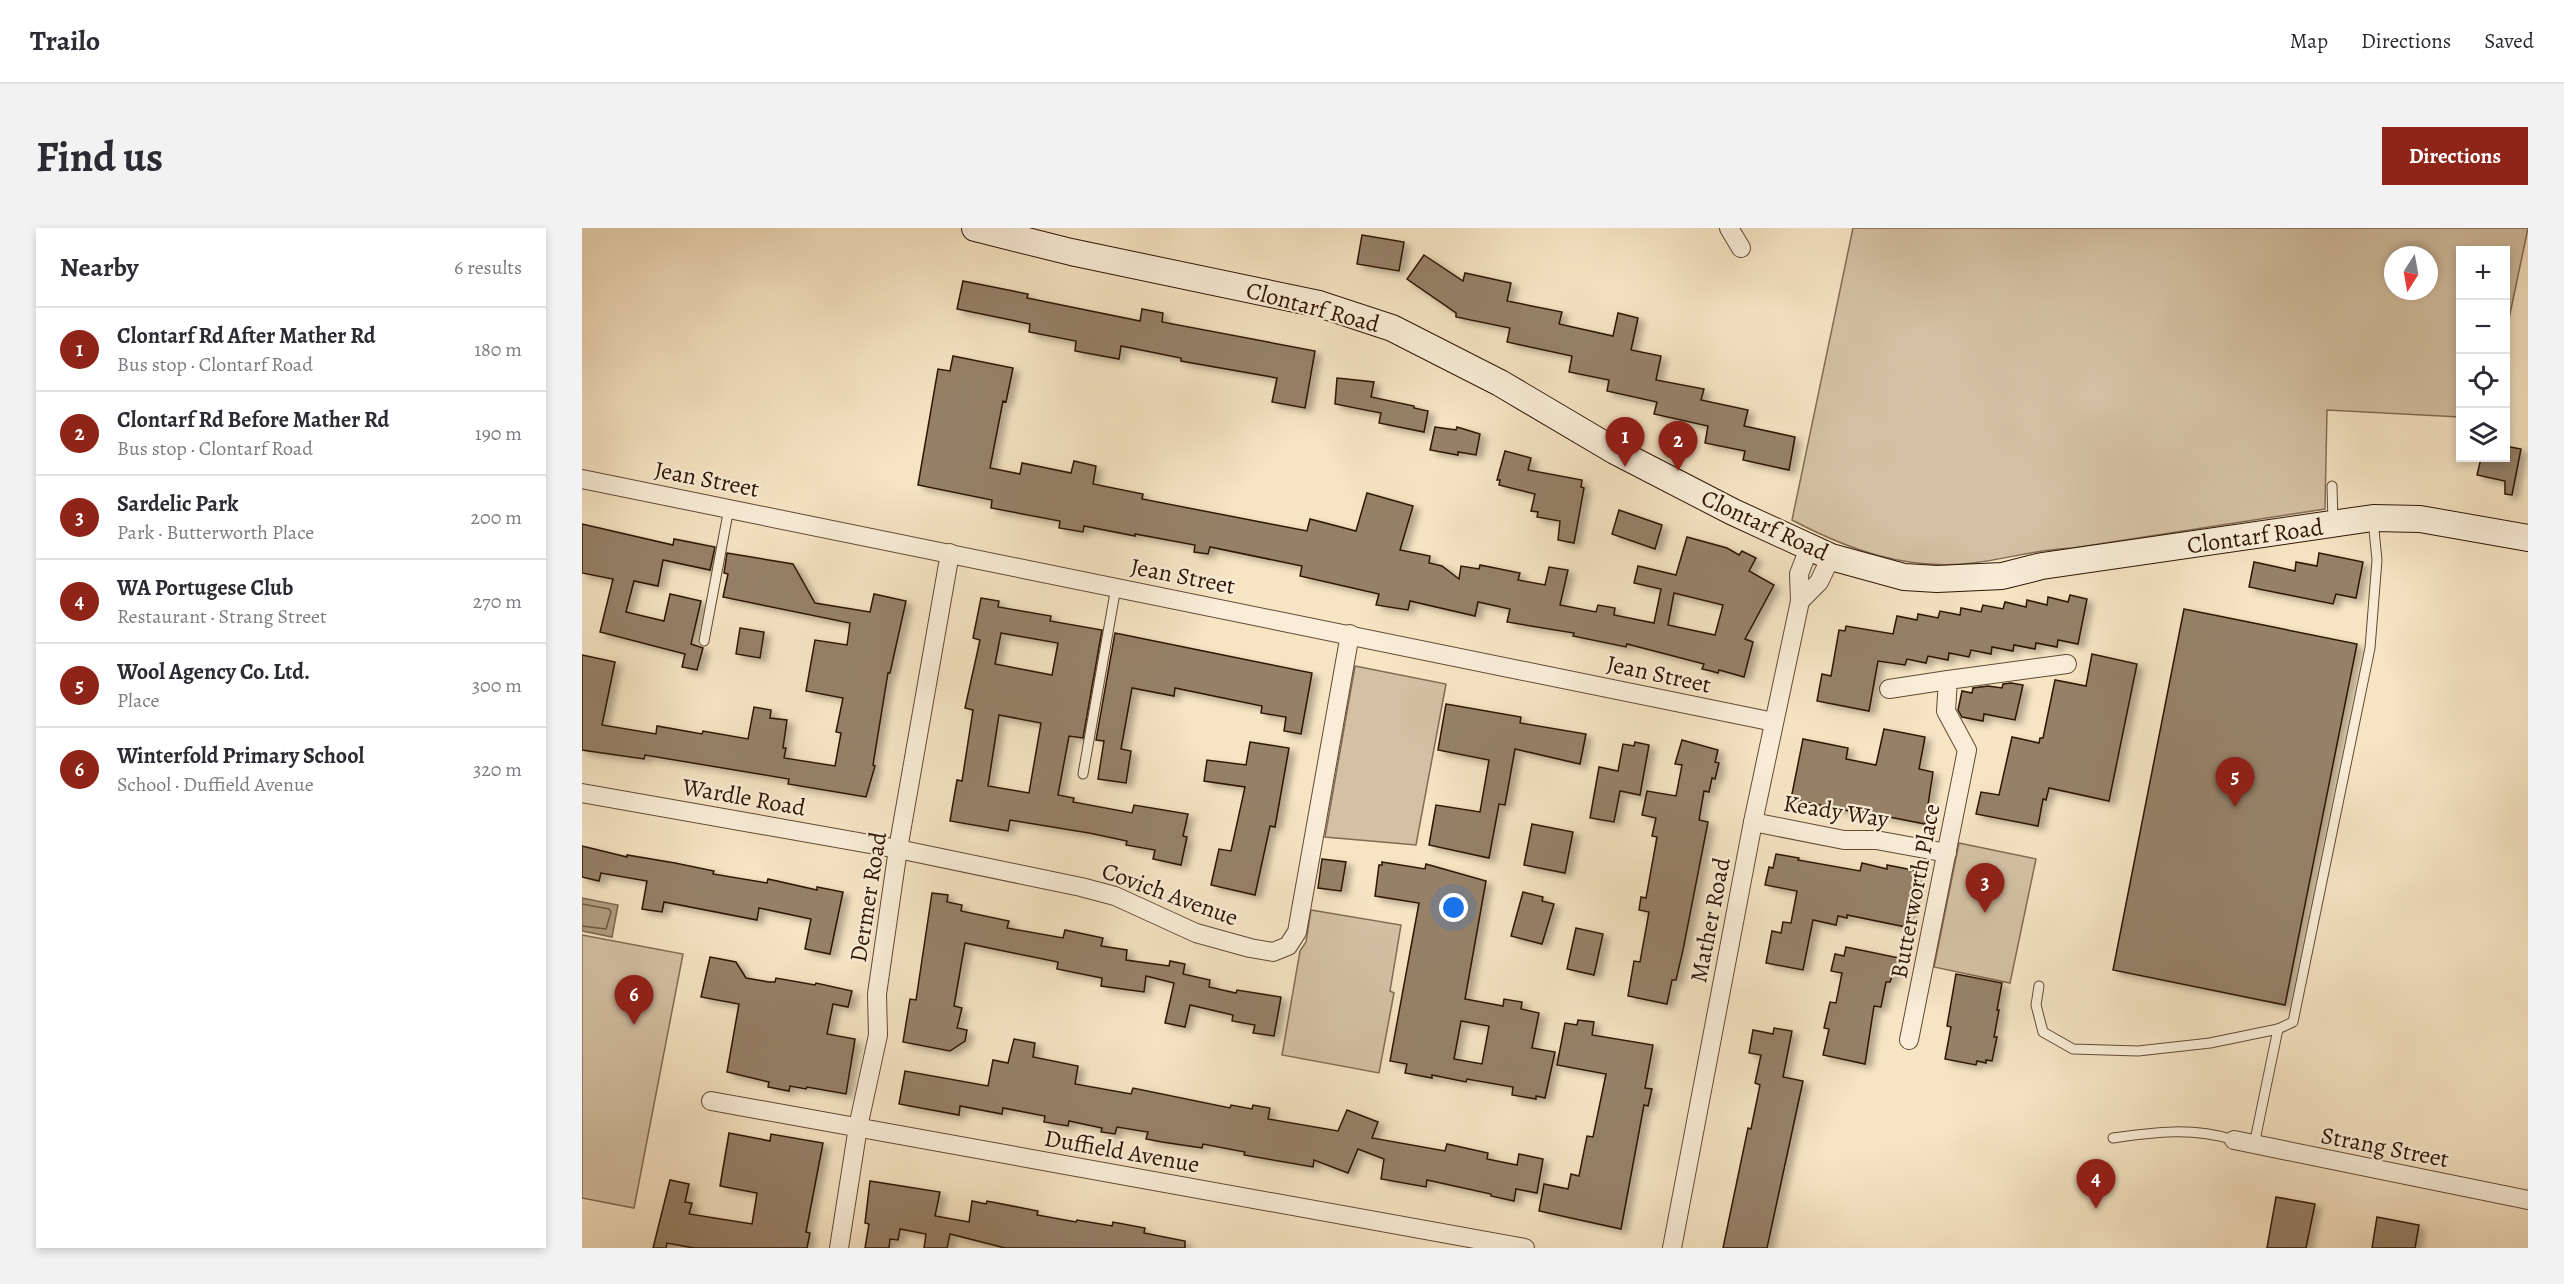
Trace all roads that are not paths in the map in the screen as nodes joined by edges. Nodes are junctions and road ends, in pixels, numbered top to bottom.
1 (975, 228) edge
2 (1729, 228) edge
3 (1741, 248) dead end
4 (582, 478) edge
5 (2332, 486) dead end
6 (729, 508) junction
7 (2373, 518) junction
8 (2333, 524) junction
9 (2528, 538) edge
10 (950, 553) junction
11 (1820, 553) junction
12 (1116, 587) junction
13 (1350, 634) junction
14 (704, 641) dead end
15 (2067, 664) dead end
16 (1948, 681) junction
17 (1889, 689) dead end
18 (1774, 722) junction
19 (1083, 774) dead end
20 (582, 793) edge
21 (1754, 822) junction
22 (898, 849) junction
23 (1947, 854) junction
24 (2039, 986) dead end
25 (2278, 1029) junction
26 (1909, 1040) dead end
27 (711, 1101) dead end
28 (858, 1127) junction
29 (2113, 1138) dead end
30 (2234, 1140) joint
31 (2254, 1145) junction
32 (2528, 1200) edge
33 (838, 1248) edge
34 (1525, 1248) edge
35 (1672, 1248) edge

1 - 11 street, Clontarf Road
2 - 3 street
4 - 6 street, Jean Street
5 - 8 lane
6 - 10 street, Jean Street
6 - 14 lane
7 - 8 street, Clontarf Road
7 - 9 street, Clontarf Road
7 - 25 lane
8 - 11 street, Clontarf Road
10 - 12 street, Jean Street
10 - 22 street, Dermer Road
11 - 18 street, Mather Road
12 - 13 street, Jean Street
12 - 19 lane
13 - 18 street, Jean Street
13 - 22 street, Covich Avenue
15 - 16 street
16 - 17 street
16 - 23 street, Butterworth Place
18 - 21 street, Mather Road
20 - 22 street, Wardle Road
21 - 23 street, Keady Way
21 - 35 street, Mather Road
22 - 28 street, Dermer Road
23 - 26 street, Butterworth Place
24 - 25 lane
25 - 31 lane
27 - 28 street, Duffield Avenue
28 - 33 street, Dermer Road
28 - 34 street, Duffield Avenue
29 - 30 lane
30 - 31 street, Strang Street
31 - 32 street, Strang Street

